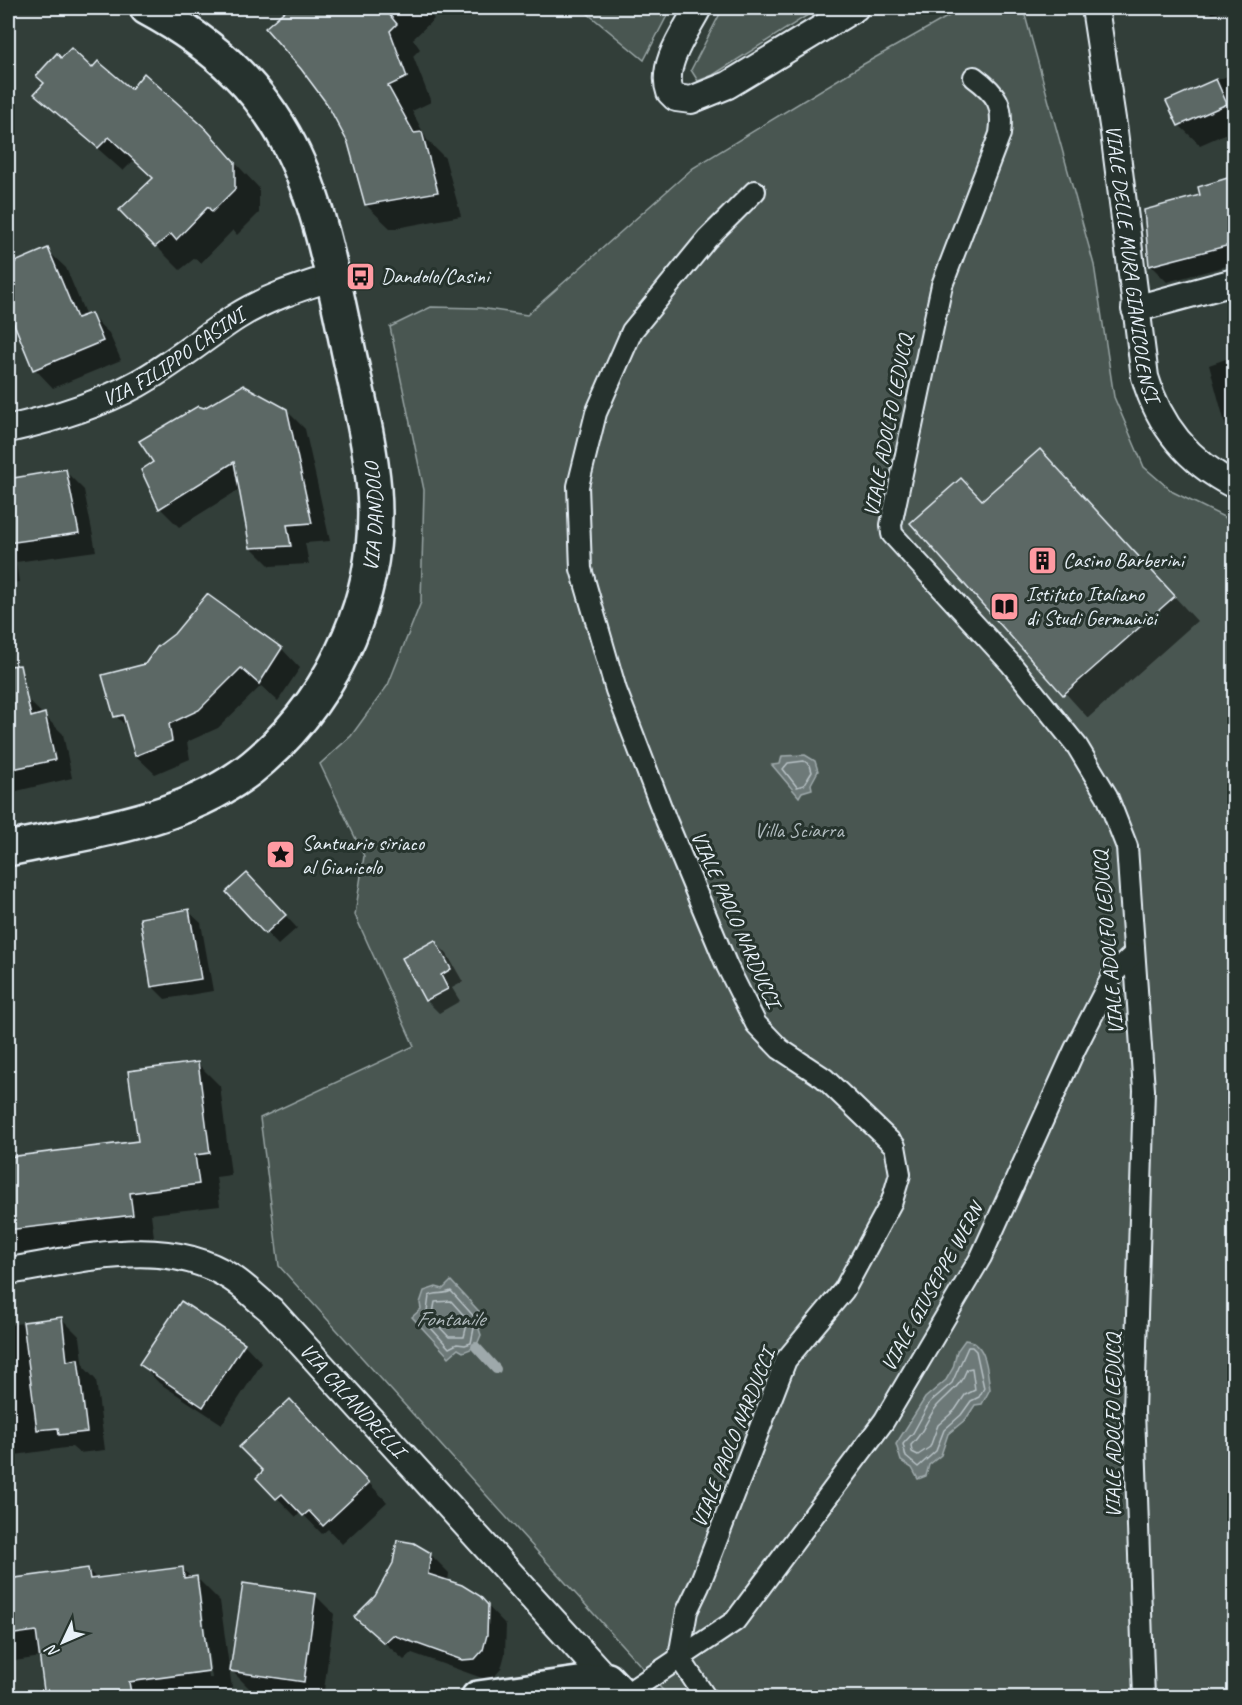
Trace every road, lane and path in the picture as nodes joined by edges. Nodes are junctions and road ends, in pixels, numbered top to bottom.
1 (147, 8) edge
2 (698, 8) edge
3 (855, 8) edge
4 (1095, 8) edge
5 (974, 76) dead end
6 (755, 191) dead end
7 (333, 277) junction
8 (1234, 282) edge
9 (1135, 309) junction
10 (8, 429) edge
11 (1234, 485) edge
12 (8, 849) edge
13 (1134, 954) junction
14 (8, 1271) edge
15 (679, 1657) junction
16 (618, 1691) edge
17 (478, 1698) edge
18 (706, 1698) edge
19 (1144, 1698) edge

1 - 7 street, VIA DANDOLO
2 - 3 street
4 - 9 street, VIALE DELLE MURA GIANICOLENSI
5 - 13 street, VIALE ADOLFO LEDUCQ
6 - 15 street, VIALE PAOLO NARDUCCI
7 - 10 street, VIA FILIPPO CASINI
7 - 12 street, VIA DANDOLO
8 - 9 street
9 - 11 street, VIALE DELLE MURA GIANICOLENSI
13 - 15 street, VIALE GIUSEPPE WERN
13 - 19 street, VIALE ADOLFO LEDUCQ
14 - 16 street, VIA CALANDRELLI
15 - 16 street
15 - 18 street
16 - 17 street

